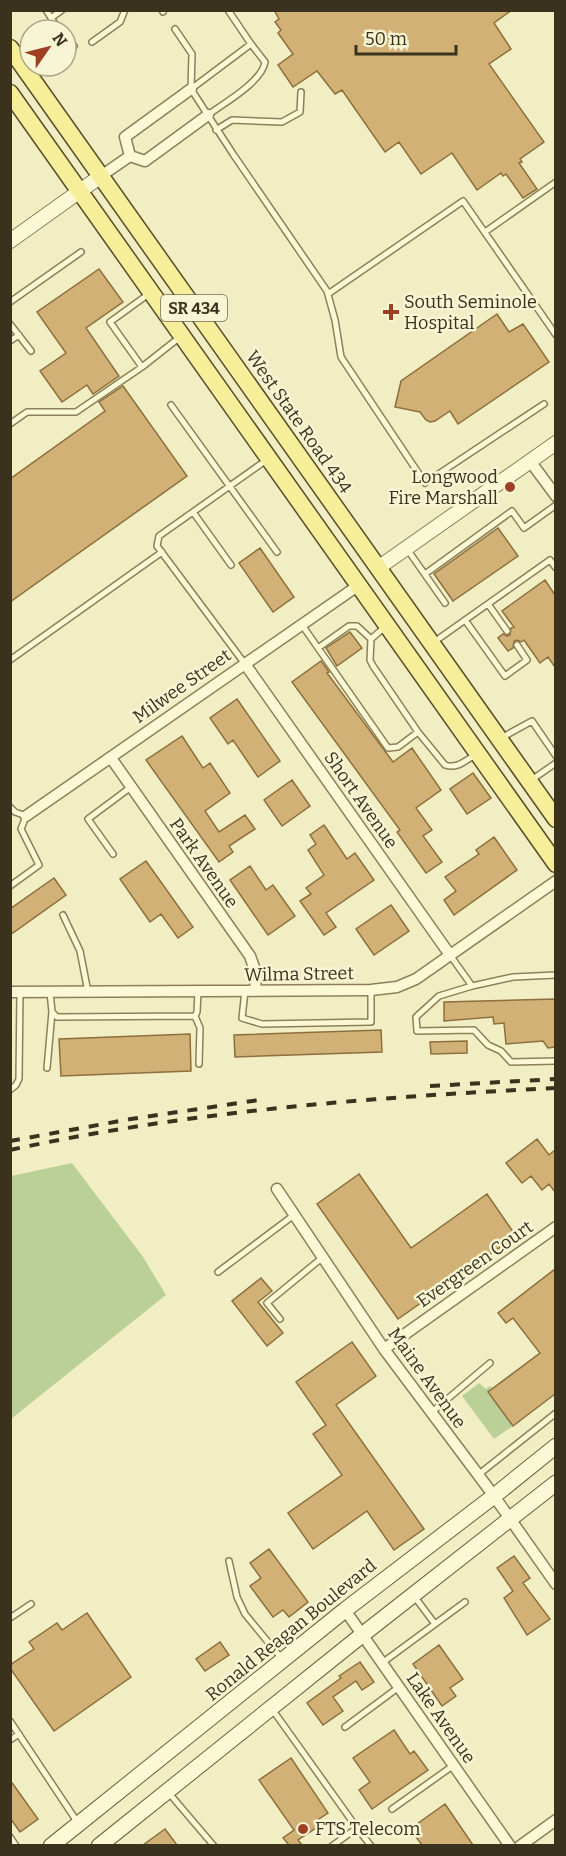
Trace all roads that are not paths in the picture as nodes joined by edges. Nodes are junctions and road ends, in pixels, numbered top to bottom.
1 (46, 10) edge
2 (62, 10) edge
3 (125, 10) edge
4 (228, 10) edge
5 (51, 18) joint
6 (175, 29) dead end
7 (92, 42) dead end
8 (251, 44) junction
9 (10, 48) edge
10 (191, 89) junction
11 (301, 92) dead end
12 (13, 103) edge
13 (208, 115) junction
14 (216, 130) junction
15 (130, 156) junction
16 (101, 176) junction
17 (555, 182) edge
18 (80, 192) junction
19 (484, 232) junction
20 (10, 241) edge
21 (81, 252) dead end
22 (151, 292) junction
23 (328, 294) junction
24 (10, 302) edge
25 (10, 324) edge
26 (19, 335) junction
27 (555, 335) edge
28 (182, 336) junction
29 (10, 341) edge
30 (31, 351) dead end
31 (142, 367) junction
32 (544, 404) dead end
33 (171, 405) dead end
34 (10, 424) edge
35 (555, 443) edge
36 (269, 458) junction
37 (530, 461) junction
38 (230, 486) junction
39 (555, 496) edge
40 (555, 505) edge
41 (193, 512) junction
42 (406, 547) junction
43 (335, 551) junction
44 (162, 552) junction
45 (276, 552) dead end
46 (231, 565) dead end
47 (378, 568) junction
48 (555, 568) edge
49 (425, 574) junction
50 (359, 585) junction
51 (445, 603) dead end
52 (488, 604) junction
53 (405, 607) junction
54 (465, 620) junction
55 (302, 625) junction
56 (387, 626) junction
57 (507, 632) dead end
58 (371, 639) junction
59 (431, 644) junction
60 (517, 645) dead end
61 (318, 648) junction
62 (10, 660) edge
63 (245, 664) junction
64 (418, 732) junction
65 (499, 739) junction
66 (477, 754) junction
67 (555, 756) edge
68 (111, 758) junction
69 (555, 763) edge
70 (529, 782) junction
71 (131, 787) junction
72 (10, 807) edge
73 (552, 808) edge
74 (26, 816) junction
75 (113, 854) dead end
76 (555, 864) edge
77 (555, 881) edge
78 (10, 886) edge
79 (63, 915) dead end
80 (450, 955) junction
81 (555, 975) edge
82 (472, 986) junction
83 (371, 990) junction
84 (250, 991) junction
85 (15, 992) edge
86 (50, 992) junction
87 (88, 992) junction
88 (198, 992) junction
89 (52, 1012) junction
90 (195, 1016) junction
91 (555, 1061) edge
92 (199, 1064) dead end
93 (47, 1068) dead end
94 (10, 1090) edge
95 (277, 1189) dead end
96 (295, 1215) junction
97 (555, 1227) edge
98 (323, 1257) junction
99 (218, 1272) dead end
100 (280, 1319) dead end
101 (384, 1349) junction
102 (490, 1363) dead end
103 (431, 1412) junction
104 (555, 1413) edge
105 (555, 1446) edge
106 (478, 1475) junction
107 (555, 1483) edge
108 (494, 1496) junction
109 (509, 1519) junction
110 (229, 1561) dead end
111 (555, 1584) edge
112 (413, 1594) junction
113 (465, 1602) dead end
114 (31, 1604) dead end
115 (345, 1610) junction
116 (10, 1618) edge
117 (435, 1624) junction
118 (362, 1635) junction
119 (283, 1660) junction
120 (382, 1663) junction
121 (399, 1687) junction
122 (272, 1707) junction
123 (10, 1721) edge
124 (345, 1727) dead end
125 (19, 1734) junction
126 (10, 1740) edge
127 (454, 1765) junction
128 (167, 1791) junction
129 (392, 1809) dead end
130 (555, 1820) edge
131 (79, 1824) junction
132 (357, 1828) junction
133 (10, 1837) edge
134 (16, 1845) edge
135 (51, 1845) edge
136 (99, 1845) edge
137 (214, 1845) edge
138 (332, 1845) edge
139 (370, 1845) edge
140 (510, 1845) edge
141 (520, 1845) edge

1 - 5 lane
2 - 5 lane
3 - 7 lane
4 - 8 lane
6 - 10 lane
8 - 10 lane
8 - 13 lane
9 - 16 main road, West State Road 434 / SR 434
10 - 13 lane
10 - 15 street
11 - 14 lane
12 - 18 main road, SR 434
13 - 14 lane
13 - 15 street
14 - 23 lane
15 - 16 street
16 - 18 street
16 - 47 main road, West State Road 434 / SR 434
17 - 19 lane
18 - 20 street
18 - 22 main road, SR 434
19 - 23 lane
19 - 27 lane
21 - 24 lane
22 - 28 main road, SR 434
22 - 31 lane
23 - 32 lane
25 - 26 lane
26 - 29 lane
26 - 30 lane
28 - 31 lane
28 - 36 main road, SR 434
31 - 34 lane
33 - 38 lane
35 - 37 street
36 - 38 lane
36 - 43 main road, SR 434
37 - 39 street
37 - 42 street
38 - 41 lane
38 - 45 lane
40 - 49 lane
41 - 44 lane
41 - 46 lane
42 - 47 street
42 - 49 lane
43 - 47 main road
43 - 50 main road, SR 434
44 - 62 lane
44 - 63 lane
47 - 53 main road, West State Road 434 / SR 434
48 - 52 lane
49 - 51 lane
50 - 53 main road
50 - 55 street, Milwee Street
50 - 56 main road, SR 434
52 - 54 lane
52 - 57 lane
53 - 59 main road, West State Road 434 / SR 434
54 - 59 lane
54 - 60 lane
55 - 61 lane
55 - 63 street, Milwee Street
56 - 58 lane
56 - 66 main road, SR 434
58 - 61 lane
58 - 64 lane
59 - 65 main road, West State Road 434 / SR 434
61 - 64 lane
63 - 68 street, Milwee Street
63 - 80 street, Short Avenue
64 - 66 lane
65 - 67 lane
65 - 70 main road, West State Road 434 / SR 434
66 - 76 main road, SR 434
68 - 71 street, Park Avenue
68 - 74 street, Milwee Street
69 - 70 lane
70 - 73 main road, West State Road 434 / SR 434
71 - 75 lane
71 - 84 street, Park Avenue
72 - 74 lane
74 - 78 lane
77 - 80 street, Wilma Street
79 - 87 lane
80 - 82 lane
80 - 83 street, Wilma Street
81 - 82 lane
82 - 91 lane
83 - 84 street, Wilma Street
83 - 84 lane
84 - 88 street, Wilma Street
85 - 86 street, Wilma Street
85 - 94 lane
86 - 87 street, Wilma Street
86 - 89 lane
87 - 88 street, Wilma Street
88 - 90 lane
89 - 90 lane
89 - 93 lane
90 - 92 lane
95 - 96 street, Maine Avenue
96 - 98 street, Maine Avenue
96 - 99 lane
97 - 101 street, Evergreen Court
98 - 100 lane
98 - 101 street, Maine Avenue
101 - 103 street, Maine Avenue
102 - 103 lane
103 - 106 street, Maine Avenue
104 - 106 lane
105 - 108 main road, Ronald Reagan Boulevard
106 - 108 street, Maine Avenue
107 - 109 main road
108 - 109 street, Maine Avenue
108 - 115 main road, Ronald Reagan Boulevard
109 - 111 street, Maine Avenue
109 - 112 main road
110 - 119 lane
112 - 117 lane
112 - 118 main road
113 - 117 lane
114 - 116 lane
115 - 118 street, Lake Avenue
115 - 119 main road, Ronald Reagan Boulevard
117 - 120 lane
118 - 120 street, Lake Avenue
118 - 122 main road
119 - 131 main road, Ronald Reagan Boulevard
120 - 121 street, Lake Avenue
121 - 124 lane
121 - 127 street, Lake Avenue
122 - 128 main road
122 - 132 lane
123 - 125 lane
125 - 126 lane
125 - 131 lane
127 - 129 lane
127 - 140 street, Lake Avenue
128 - 136 main road
128 - 137 lane
130 - 141 street
131 - 135 main road, Ronald Reagan Boulevard
132 - 138 lane
132 - 139 lane
133 - 134 lane

